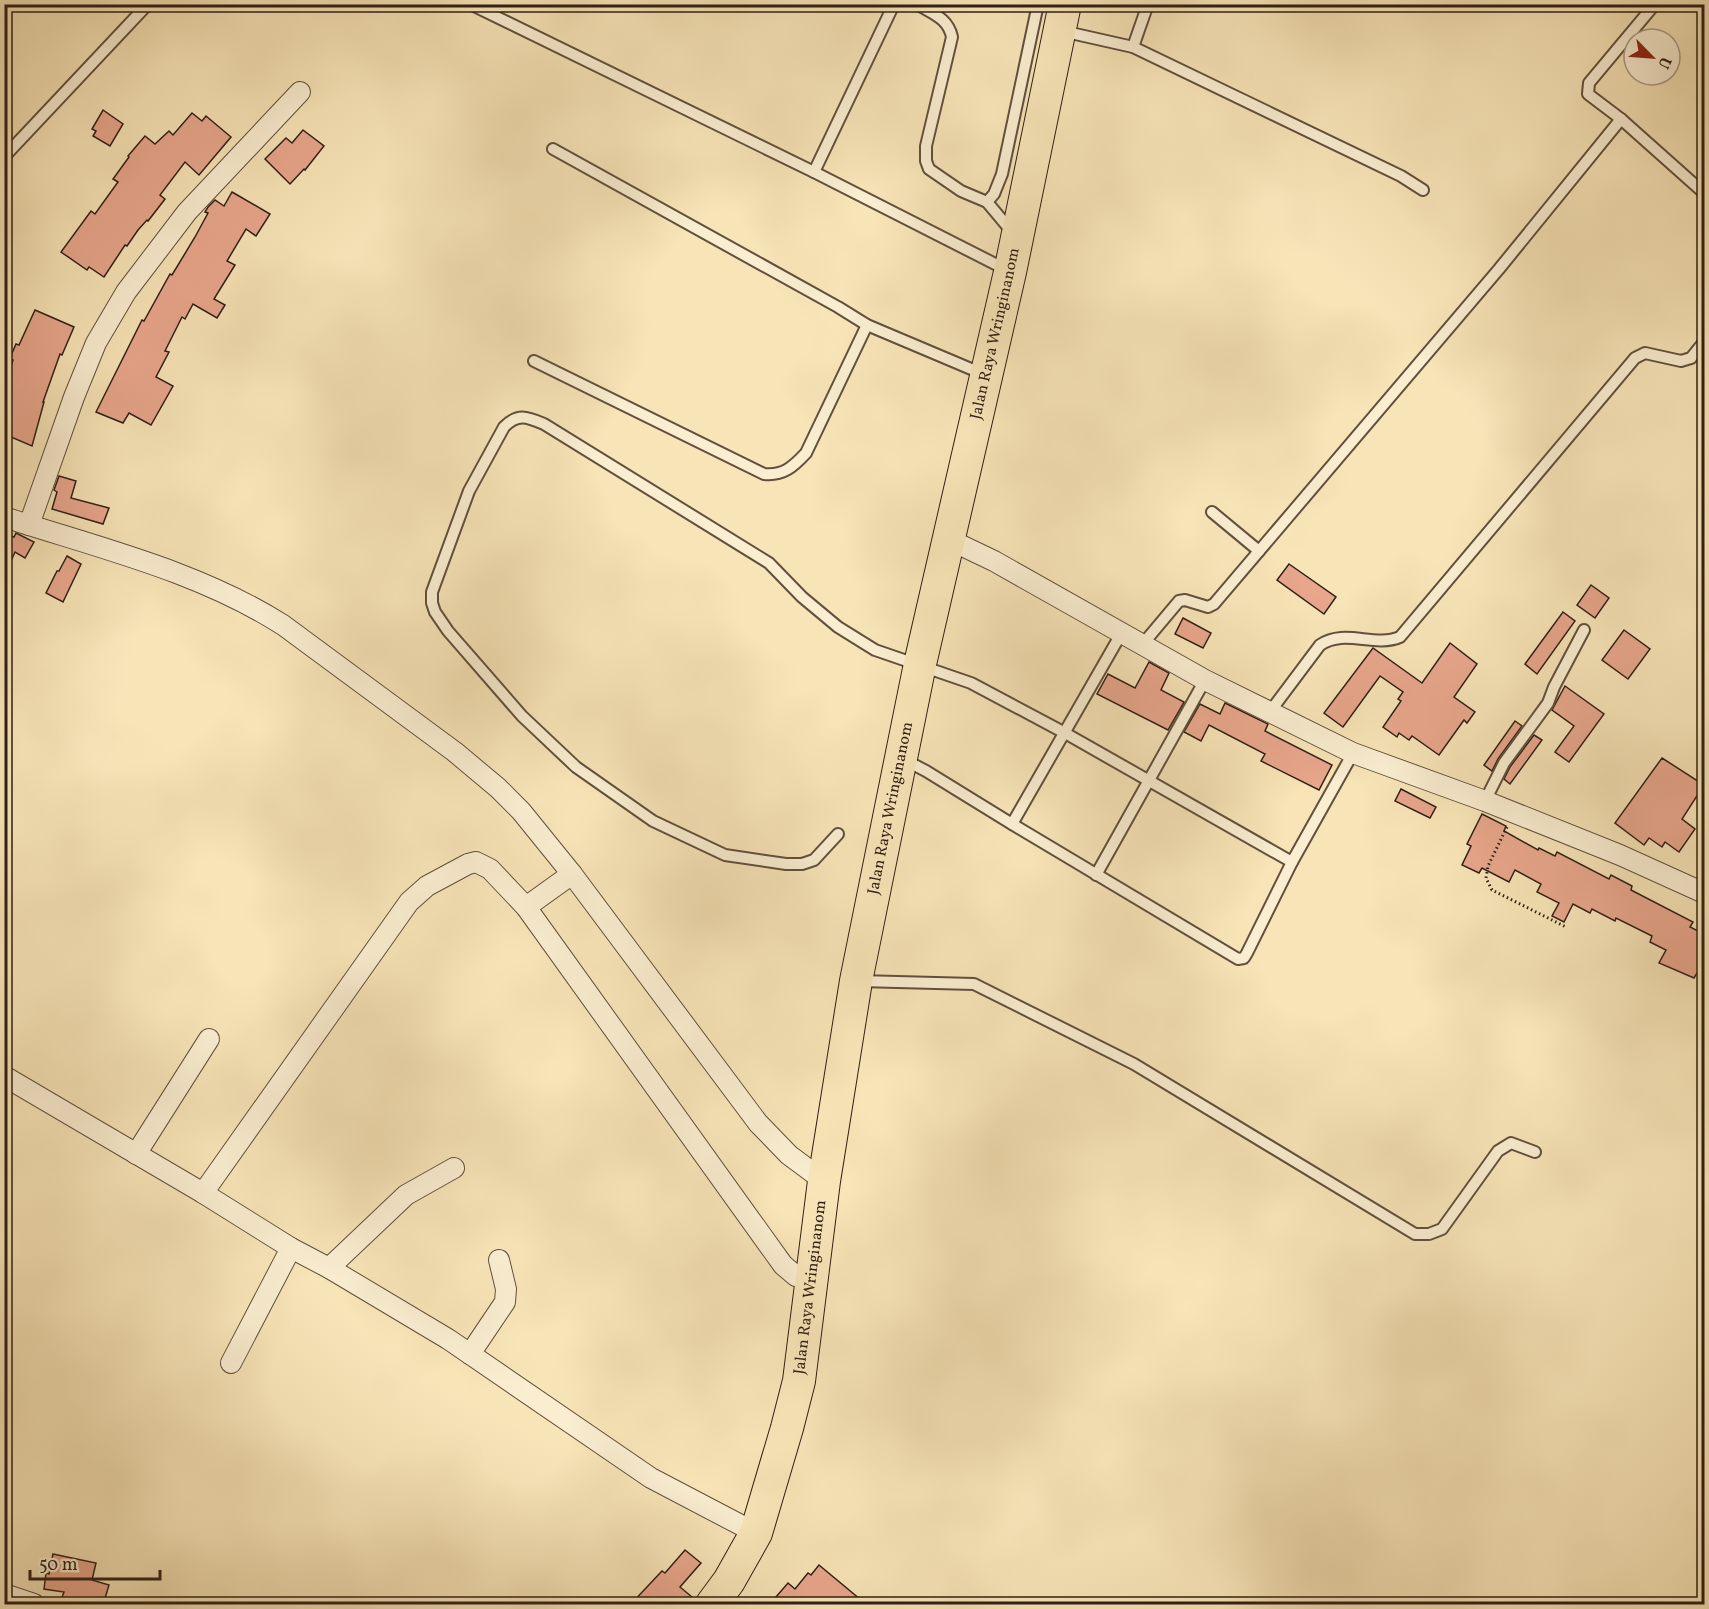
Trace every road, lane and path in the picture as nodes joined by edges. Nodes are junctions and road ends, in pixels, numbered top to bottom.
1 (148, 4) edge
2 (470, 4) edge
3 (894, 4) edge
4 (917, 4) edge
5 (1038, 4) edge
6 (1148, 4) edge
7 (1655, 4) edge
8 (1062, 17) edge
9 (1133, 47) junction
10 (300, 92) dead end
11 (1621, 119) junction
12 (553, 149) dead end
13 (4, 158) edge
14 (814, 172) junction
15 (1423, 190) dead end
16 (1704, 193) edge
17 (987, 202) junction
18 (1017, 238) junction
19 (1010, 272) junction
20 (867, 325) junction
21 (1704, 342) edge
22 (534, 361) dead end
23 (986, 375) junction
24 (1212, 512) dead end
25 (4, 517) edge
26 (29, 525) junction
27 (961, 545) junction
28 (1259, 551) junction
29 (1584, 630) dead end
30 (1121, 633) junction
31 (1142, 645) junction
32 (920, 664) junction
33 (1205, 680) junction
34 (1269, 713) junction
35 (1065, 732) junction
36 (1353, 753) junction
37 (913, 764) junction
38 (1149, 780) junction
39 (1485, 801) junction
40 (1514, 812) junction
41 (1012, 824) junction
42 (838, 834) dead end
43 (1292, 862) junction
44 (572, 874) junction
45 (1096, 874) junction
46 (1704, 893) edge
47 (526, 907) junction
48 (1566, 927) dead end
49 (869, 982) junction
50 (209, 1039) dead end
51 (4, 1076) edge
52 (1535, 1152) dead end
53 (136, 1154) junction
54 (454, 1167) dead end
55 (824, 1181) junction
56 (203, 1193) junction
57 (291, 1248) junction
58 (499, 1260) dead end
59 (329, 1268) junction
60 (811, 1281) junction
61 (470, 1354) junction
62 (231, 1363) dead end
63 (756, 1533) junction
64 (4, 1594) edge
65 (34, 1605) edge
66 (712, 1605) edge

1 - 13 lane
2 - 14 lane
3 - 14 lane
4 - 17 lane
5 - 17 lane
6 - 9 lane
7 - 11 lane
8 - 9 lane
8 - 18 main road, Jalan Raya Wringinanom
9 - 15 lane
10 - 26 street
11 - 16 lane
11 - 28 lane
12 - 20 lane
14 - 19 lane
17 - 18 lane
18 - 19 main road, Jalan Raya Wringinanom
19 - 23 main road, Jalan Raya Wringinanom
20 - 22 lane
20 - 23 lane
21 - 34 lane
23 - 27 main road, Jalan Raya Wringinanom
24 - 28 lane
25 - 26 street
26 - 44 street
27 - 30 street
27 - 32 main road, Jalan Raya Wringinanom
28 - 31 lane
29 - 39 lane
30 - 31 street
30 - 35 lane
31 - 33 street
32 - 35 lane
32 - 37 main road, Jalan Raya Wringinanom
32 - 42 lane
33 - 34 street
33 - 38 lane
34 - 36 street
35 - 38 lane
35 - 41 lane
36 - 39 street
36 - 43 lane
37 - 41 lane
37 - 49 main road, Jalan Raya Wringinanom
38 - 43 lane
38 - 45 lane
39 - 40 street
40 - 46 street
40 - 48 path
41 - 45 lane
43 - 45 lane
44 - 47 street
44 - 55 street
47 - 56 street
47 - 60 street
49 - 52 lane
49 - 55 main road, Jalan Raya Wringinanom
50 - 53 street
51 - 53 street
53 - 56 street
54 - 59 street
55 - 60 main road, Jalan Raya Wringinanom
56 - 57 street
57 - 59 street
57 - 62 street
58 - 61 street
59 - 61 street
60 - 63 main road, Jalan Raya Wringinanom
61 - 63 street
63 - 66 main road, Jalan Raya Wringinanom
64 - 65 street

